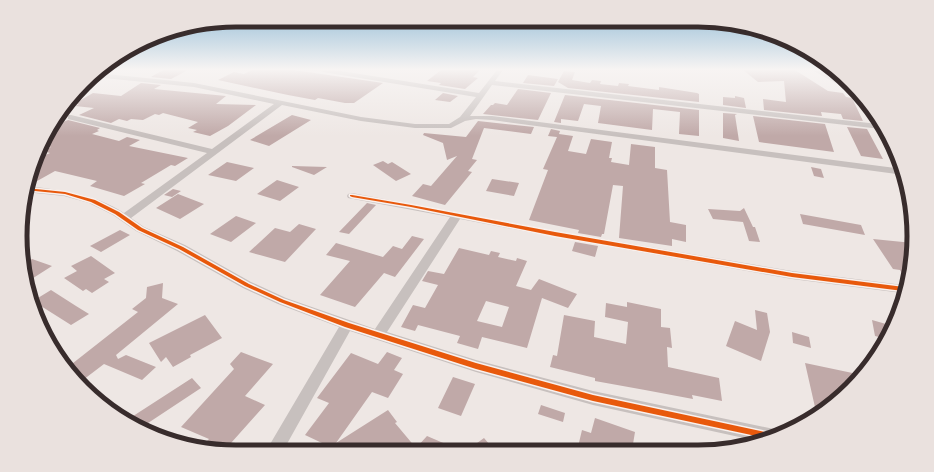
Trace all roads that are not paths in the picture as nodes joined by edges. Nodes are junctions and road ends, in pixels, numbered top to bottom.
1 (230, 92) edge
2 (461, 92) edge
3 (483, 92) edge
4 (578, 92) edge
5 (480, 95) junction
6 (280, 102) junction
7 (71, 117) dead end
8 (463, 119) junction
9 (876, 127) edge
10 (213, 152) junction
11 (897, 171) edge
12 (32, 190) edge
13 (352, 196) dead end
14 (456, 216) junction
15 (126, 218) junction
16 (900, 289) edge
17 (347, 325) junction
18 (378, 335) junction
19 (763, 435) edge
20 (277, 445) edge

1 - 6 street
2 - 5 street
3 - 5 street
4 - 9 street
5 - 8 street
6 - 8 street
6 - 10 street
7 - 10 street
8 - 11 street
10 - 15 street
12 - 15 street
13 - 14 street
14 - 16 street
14 - 18 street
15 - 17 street
17 - 18 street
17 - 20 street
18 - 19 street

